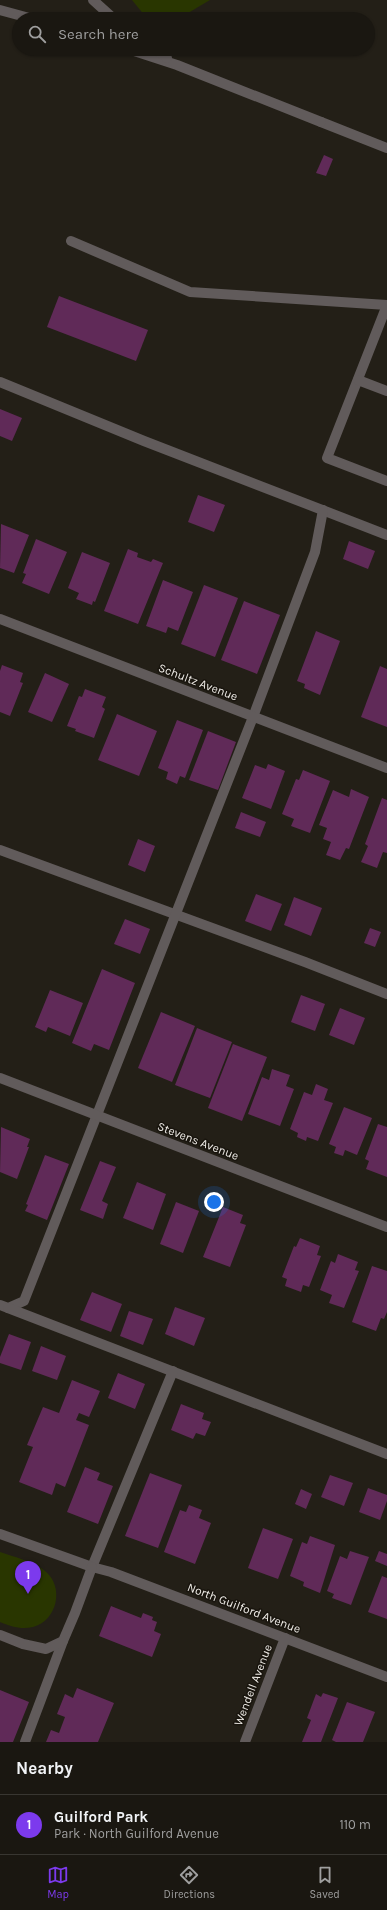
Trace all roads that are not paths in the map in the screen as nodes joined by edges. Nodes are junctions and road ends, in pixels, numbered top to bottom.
1 (93, 0) edge
2 (0, 10) edge
3 (106, 12) edge
4 (12, 13) edge
5 (149, 56) edge
6 (164, 56) edge
7 (177, 65) junction
8 (387, 148) edge
9 (71, 241) dead end
10 (387, 305) edge
11 (358, 380) junction
12 (0, 382) edge
13 (387, 391) edge
14 (387, 481) edge
15 (323, 510) junction
16 (387, 535) edge
17 (0, 619) edge
18 (253, 717) junction
19 (387, 768) edge
20 (0, 850) edge
21 (176, 914) junction
22 (387, 994) edge
23 (0, 1078) edge
24 (97, 1116) junction
25 (387, 1227) edge
26 (4, 1306) edge
27 (173, 1372) junction
28 (387, 1454) edge
29 (0, 1534) edge
30 (92, 1567) junction
31 (0, 1634) edge
32 (285, 1638) junction
33 (63, 1641) junction
34 (387, 1677) edge
35 (25, 1742) edge
36 (245, 1742) edge

1 - 3 street
2 - 4 street
5 - 7 street
6 - 7 street
7 - 8 street
9 - 10 street
10 - 11 street
11 - 13 street
11 - 14 street
12 - 15 street
15 - 16 street
15 - 18 street
17 - 18 street, Schultz Avenue
18 - 19 street, Schultz Avenue
18 - 21 street
20 - 21 street
21 - 22 street
21 - 24 street
23 - 24 street, Stevens Avenue
24 - 25 street, Stevens Avenue
24 - 26 street
26 - 27 street
27 - 28 street
27 - 30 street
29 - 30 street, North Guilford Avenue
30 - 32 street, North Guilford Avenue
30 - 33 street
31 - 33 street
32 - 34 street, North Guilford Avenue
32 - 36 street, Wendell Avenue
33 - 35 street

